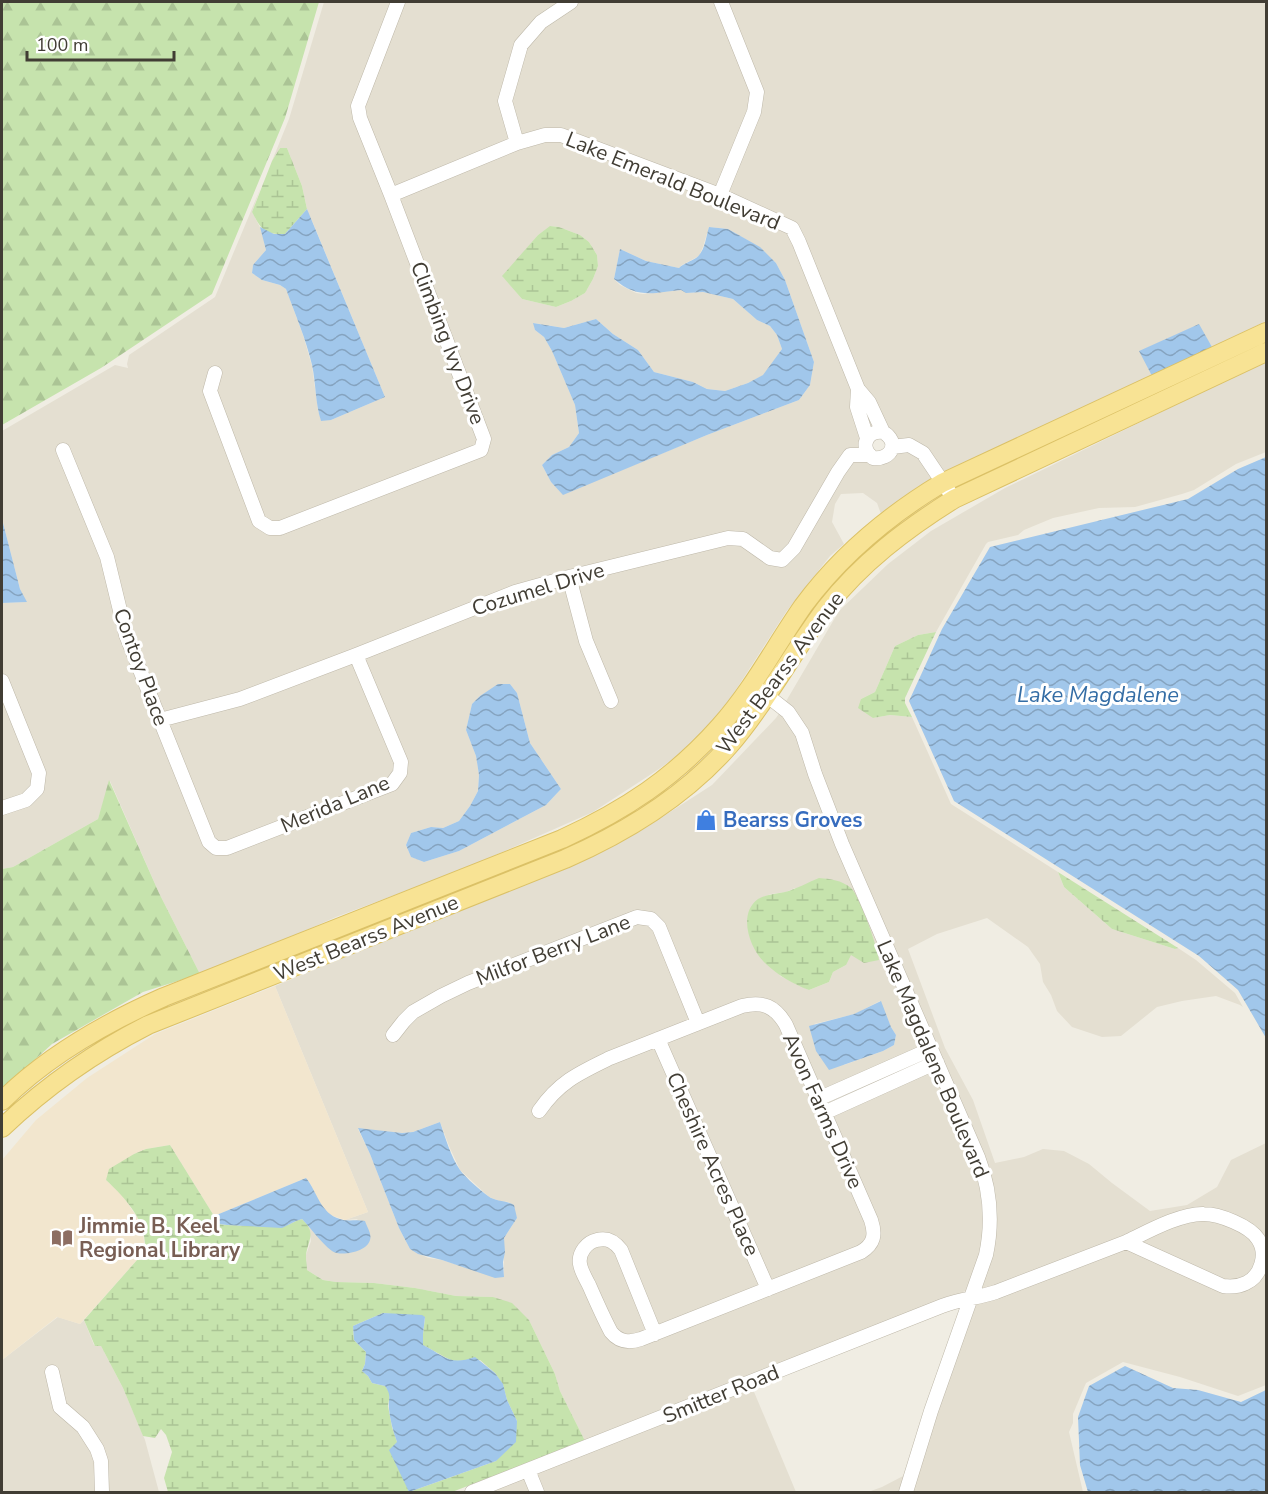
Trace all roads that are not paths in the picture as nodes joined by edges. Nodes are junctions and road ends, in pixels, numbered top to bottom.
1 (398, 2) edge
2 (571, 2) edge
3 (721, 2) edge
4 (517, 143) junction
5 (391, 195) junction
6 (720, 195) junction
7 (1266, 332) edge
8 (1266, 352) edge
9 (215, 373) dead end
10 (858, 389) junction
11 (883, 432) junction
12 (867, 438) junction
13 (892, 447) junction
14 (63, 450) dead end
15 (870, 455) junction
16 (942, 483) junction
17 (954, 499) junction
18 (569, 577) junction
19 (356, 655) junction
20 (2, 681) edge
21 (752, 685) junction
22 (768, 696) junction
23 (611, 701) dead end
24 (160, 720) junction
25 (2, 808) edge
26 (216, 848) joint
27 (698, 1023) junction
28 (393, 1035) dead end
29 (658, 1040) junction
30 (931, 1049) junction
31 (937, 1062) junction
32 (864, 1079) junction
33 (869, 1092) junction
34 (818, 1099) junction
35 (2, 1101) edge
36 (539, 1111) dead end
37 (824, 1113) junction
38 (2, 1128) edge
39 (1126, 1242) junction
40 (768, 1289) junction
41 (971, 1298) junction
42 (655, 1334) junction
43 (52, 1372) dead end
44 (528, 1470) junction
45 (102, 1492) edge
46 (472, 1492) edge
47 (537, 1492) edge
48 (906, 1492) edge

1 - 5 street, Climbing Ivy Drive
2 - 4 street
3 - 6 street
4 - 5 street, Lake Emerald Boulevard
4 - 6 street, Lake Emerald Boulevard
5 - 9 street, Climbing Ivy Drive
6 - 10 street, Lake Emerald Boulevard
7 - 16 main road, West Bearss Avenue
8 - 17 main road, West Bearss Avenue
10 - 11 street, Lake Emerald Boulevard
10 - 12 street, Lake Emerald Boulevard
11 - 12 street
11 - 13 street
12 - 15 street
13 - 15 street
13 - 16 street
14 - 24 street, Contoy Place
15 - 18 street, Cozumel Drive
16 - 17 street
16 - 21 main road, West Bearss Avenue
17 - 22 main road, West Bearss Avenue
18 - 19 street, Cozumel Drive
18 - 23 street
19 - 24 street, Cozumel Drive
19 - 26 street, Merida Lane
20 - 25 street
21 - 22 street, Lake Magdalene Boulevard
21 - 35 main road, West Bearss Avenue
22 - 30 street, Lake Magdalene Boulevard
22 - 38 main road, West Bearss Avenue
24 - 26 street, Contoy Place
27 - 28 street, Milfor Berry Lane
27 - 29 street, Avon Farms Drive
27 - 34 street, Avon Farms Drive
29 - 36 street, Avon Farms Drive
29 - 40 street, Cheshire Acres Place
30 - 31 street, Lake Magdalene Boulevard
30 - 32 street
31 - 33 street
31 - 41 street, Lake Magdalene Boulevard
32 - 33 street
32 - 34 street
33 - 37 street
34 - 37 street, Avon Farms Drive
37 - 40 street, Avon Farms Drive
39 - 39 street, Smitter Road
39 - 41 street, Smitter Road
40 - 42 street, Avon Farms Drive
41 - 44 street, Smitter Road
41 - 48 street, Lake Magdalene Boulevard
42 - 42 street, Avon Farms Drive
43 - 45 street
44 - 46 street, Smitter Road
44 - 47 street

